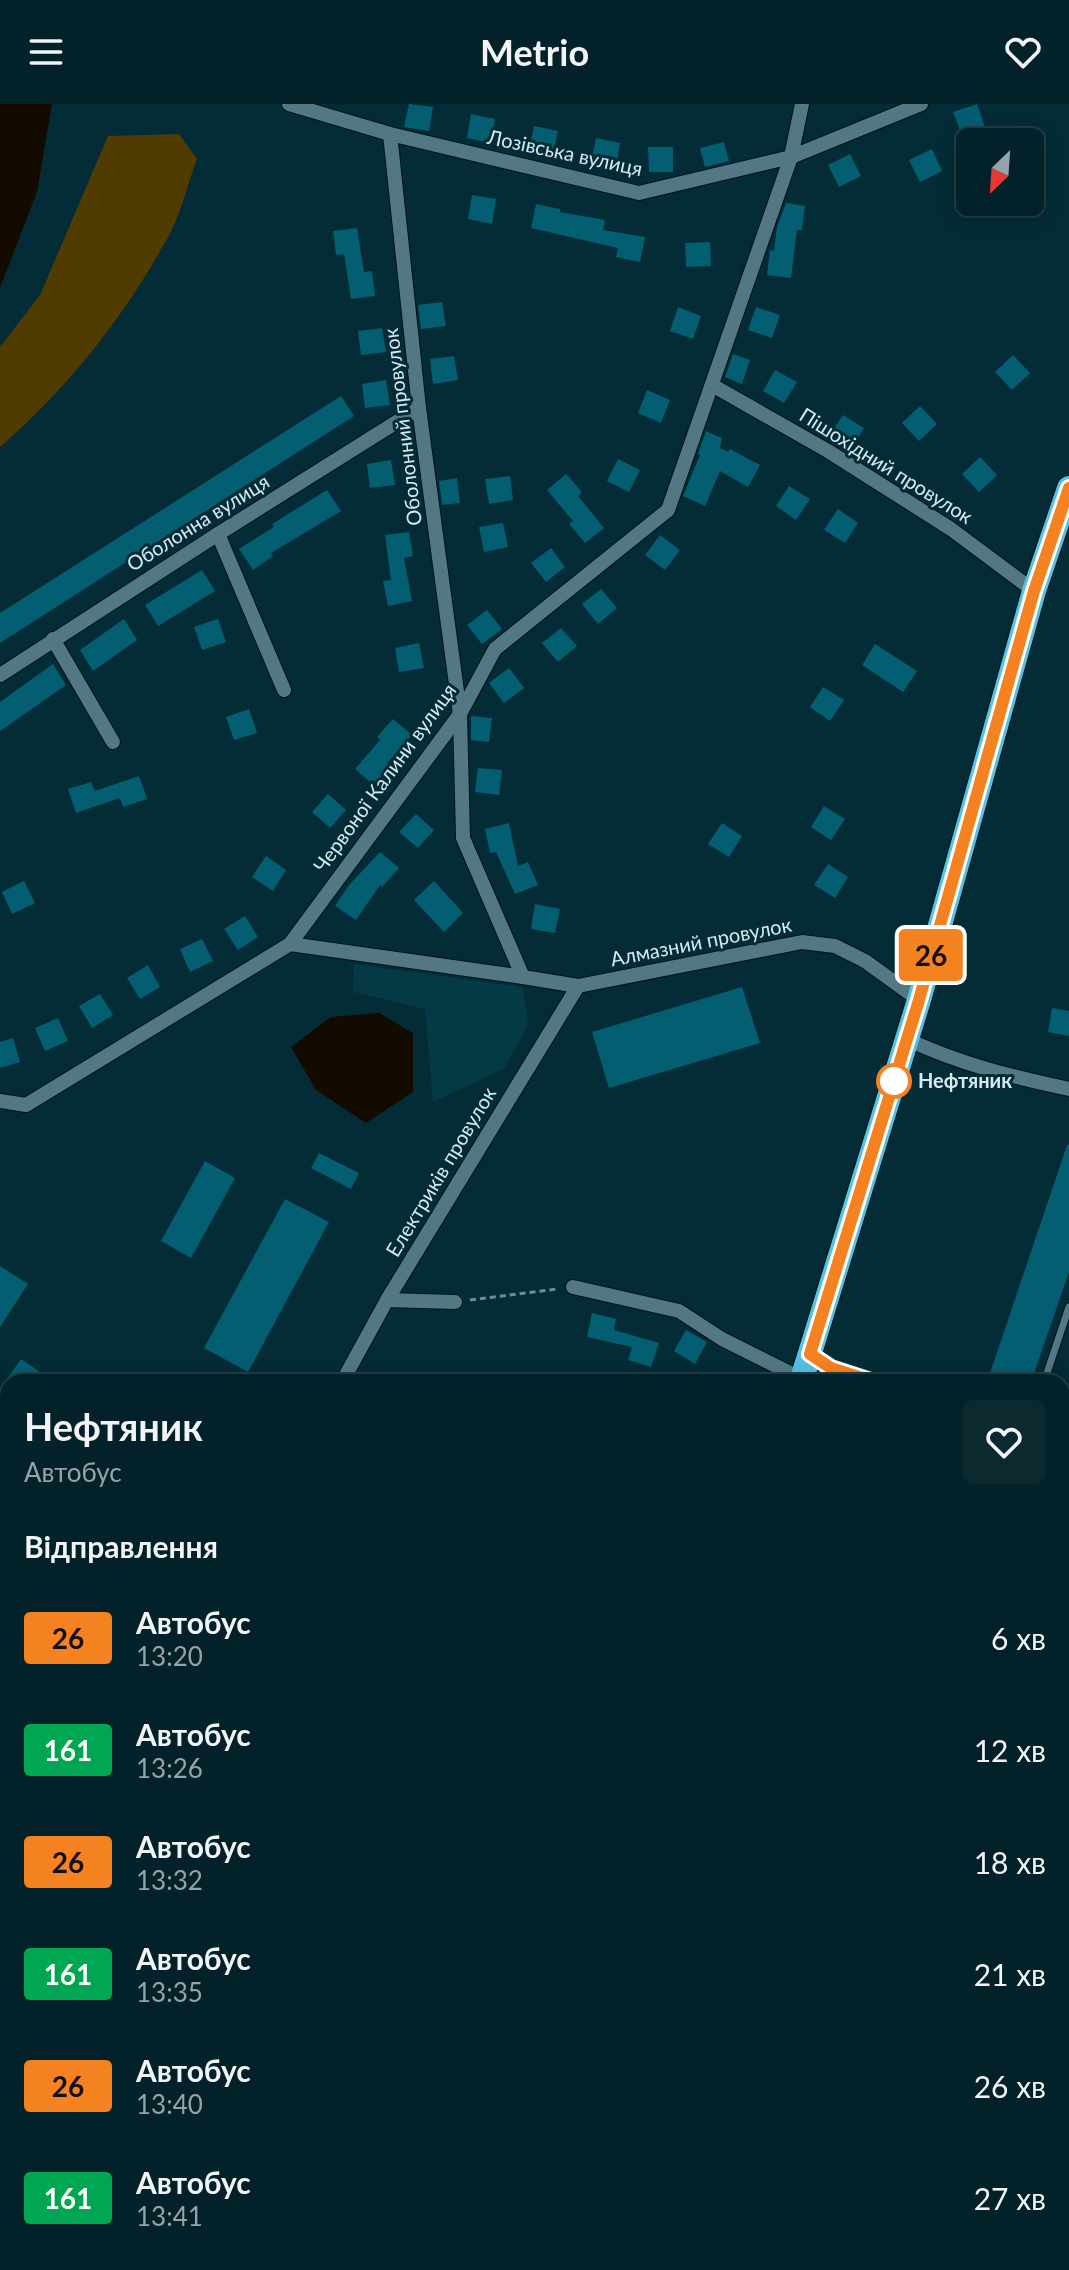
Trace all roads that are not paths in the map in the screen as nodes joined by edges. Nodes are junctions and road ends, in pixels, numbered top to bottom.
1 (289, 104) edge
2 (802, 104) edge
3 (921, 104) edge
4 (390, 134) junction
5 (791, 157) junction
6 (712, 385) junction
7 (419, 408) junction
8 (1069, 488) edge
9 (218, 534) junction
10 (1034, 591) junction
11 (53, 639) junction
12 (0, 675) edge
13 (284, 690) dead end
14 (460, 714) junction
15 (113, 742) dead end
16 (290, 944) junction
17 (523, 977) junction
18 (578, 986) junction
19 (919, 1000) junction
20 (907, 1039) junction
21 (1069, 1089) edge
22 (0, 1101) edge
23 (573, 1287) road end
24 (387, 1300) junction
25 (455, 1302) road end
26 (1069, 1307) edge
27 (810, 1354) junction
28 (346, 1374) edge
29 (789, 1374) edge
30 (803, 1374) edge
31 (849, 1374) edge
32 (1047, 1374) edge

1 - 4 street, Лозівська вулиця
2 - 5 street, Червоної Калини вулиця
3 - 5 street, Лозівська вулиця
4 - 5 street, Лозівська вулиця
4 - 7 street, Оболонний провулок
5 - 6 street, Червоної Калини вулиця
6 - 10 street, Пішохідний провулок
6 - 14 street, Червоної Калини вулиця
7 - 9 street, Оболонна вулиця
7 - 14 street, Оболонний провулок
8 - 10 highway
9 - 11 street, Оболонна вулиця
9 - 13 street
10 - 19 highway
11 - 12 street, Оболонна вулиця
11 - 15 street
14 - 16 street, Червоної Калини вулиця
14 - 17 street
16 - 17 street, Алмазний провулок
16 - 22 street, Червоної Калини вулиця
17 - 18 street, Алмазний провулок
18 - 19 street, Алмазний провулок
18 - 24 street, Електриків провулок
19 - 20 highway
20 - 21 street
20 - 27 highway
23 - 29 street
24 - 25 street
24 - 28 street, Електриків провулок
26 - 32 lane
27 - 30 highway
27 - 31 lane

